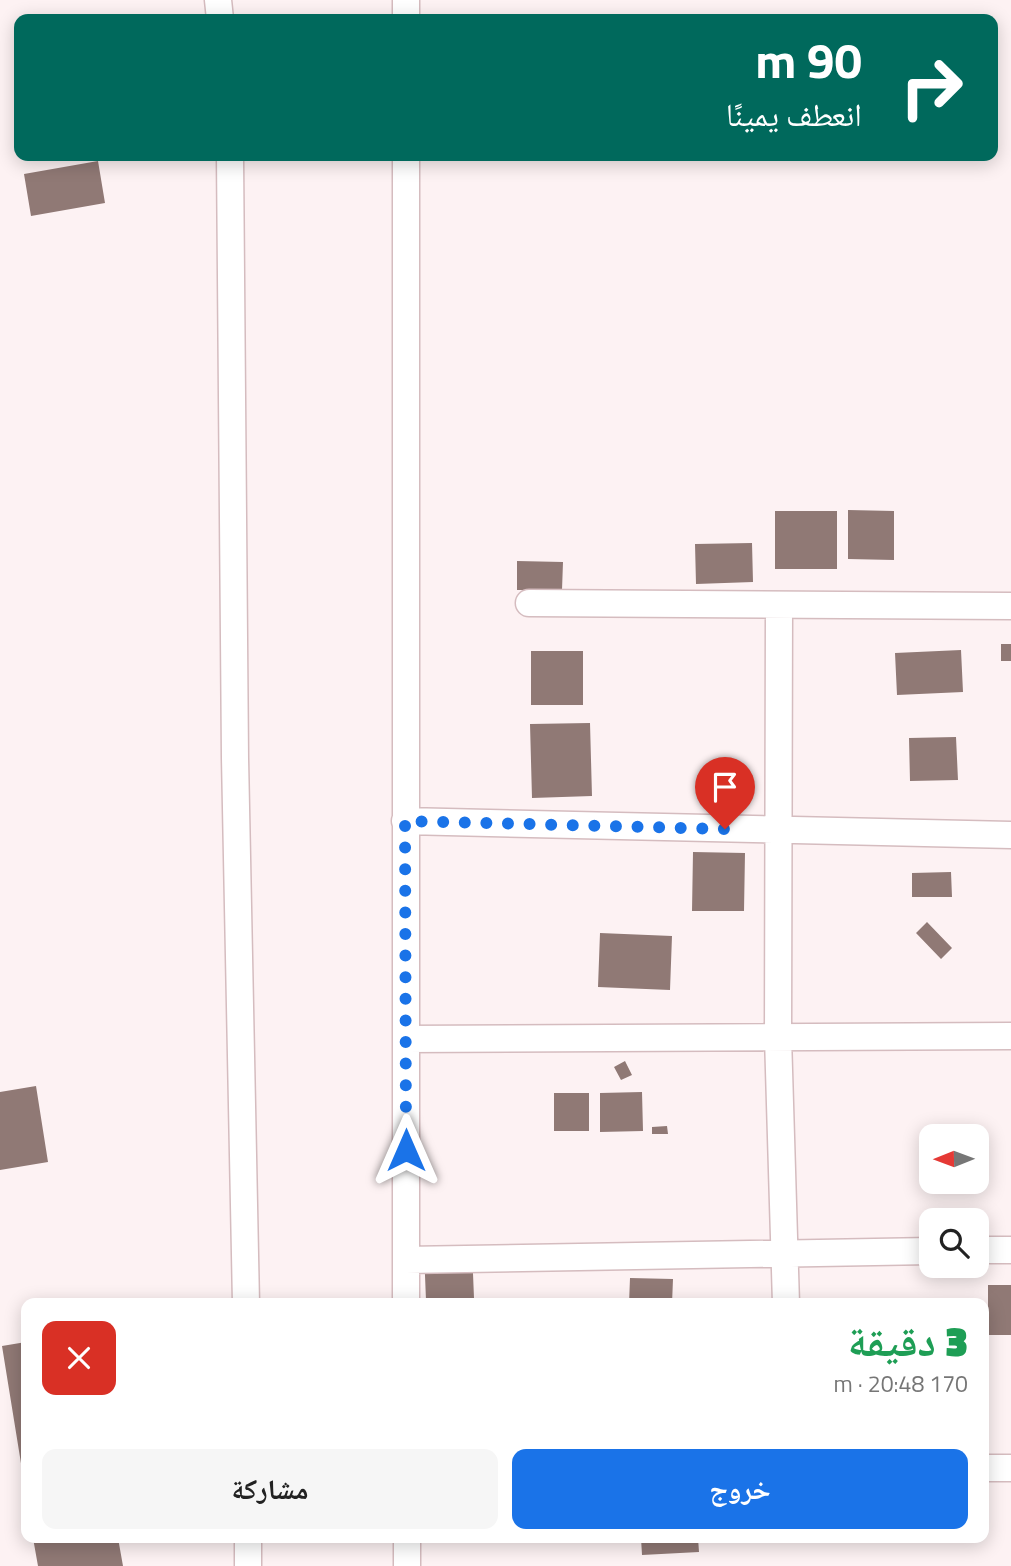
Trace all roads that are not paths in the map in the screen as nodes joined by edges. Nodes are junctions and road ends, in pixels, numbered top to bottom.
1 (230, 161) edge
2 (406, 161) edge
3 (529, 603) dead end
4 (1011, 606) edge
5 (779, 607) junction
6 (405, 821) junction
7 (779, 830) junction
8 (1011, 835) edge
9 (1011, 1036) edge
10 (778, 1037) junction
11 (405, 1039) junction
12 (989, 1250) edge
13 (1011, 1250) edge
14 (919, 1251) edge
15 (787, 1254) junction
16 (406, 1260) junction
17 (246, 1298) edge
18 (406, 1298) edge
19 (786, 1298) edge
20 (989, 1468) edge
21 (1011, 1468) edge
22 (248, 1543) edge
23 (407, 1543) edge
24 (248, 1566) edge
25 (407, 1566) edge

1 - 17 street
2 - 6 street
3 - 5 street
4 - 5 street
5 - 7 street
6 - 7 street
6 - 11 street
7 - 8 street
7 - 10 street
9 - 10 street
10 - 11 street
10 - 15 street
11 - 16 street
12 - 13 street
14 - 15 street
15 - 16 street
15 - 19 street
16 - 18 street
20 - 21 street
22 - 24 street
23 - 25 street

